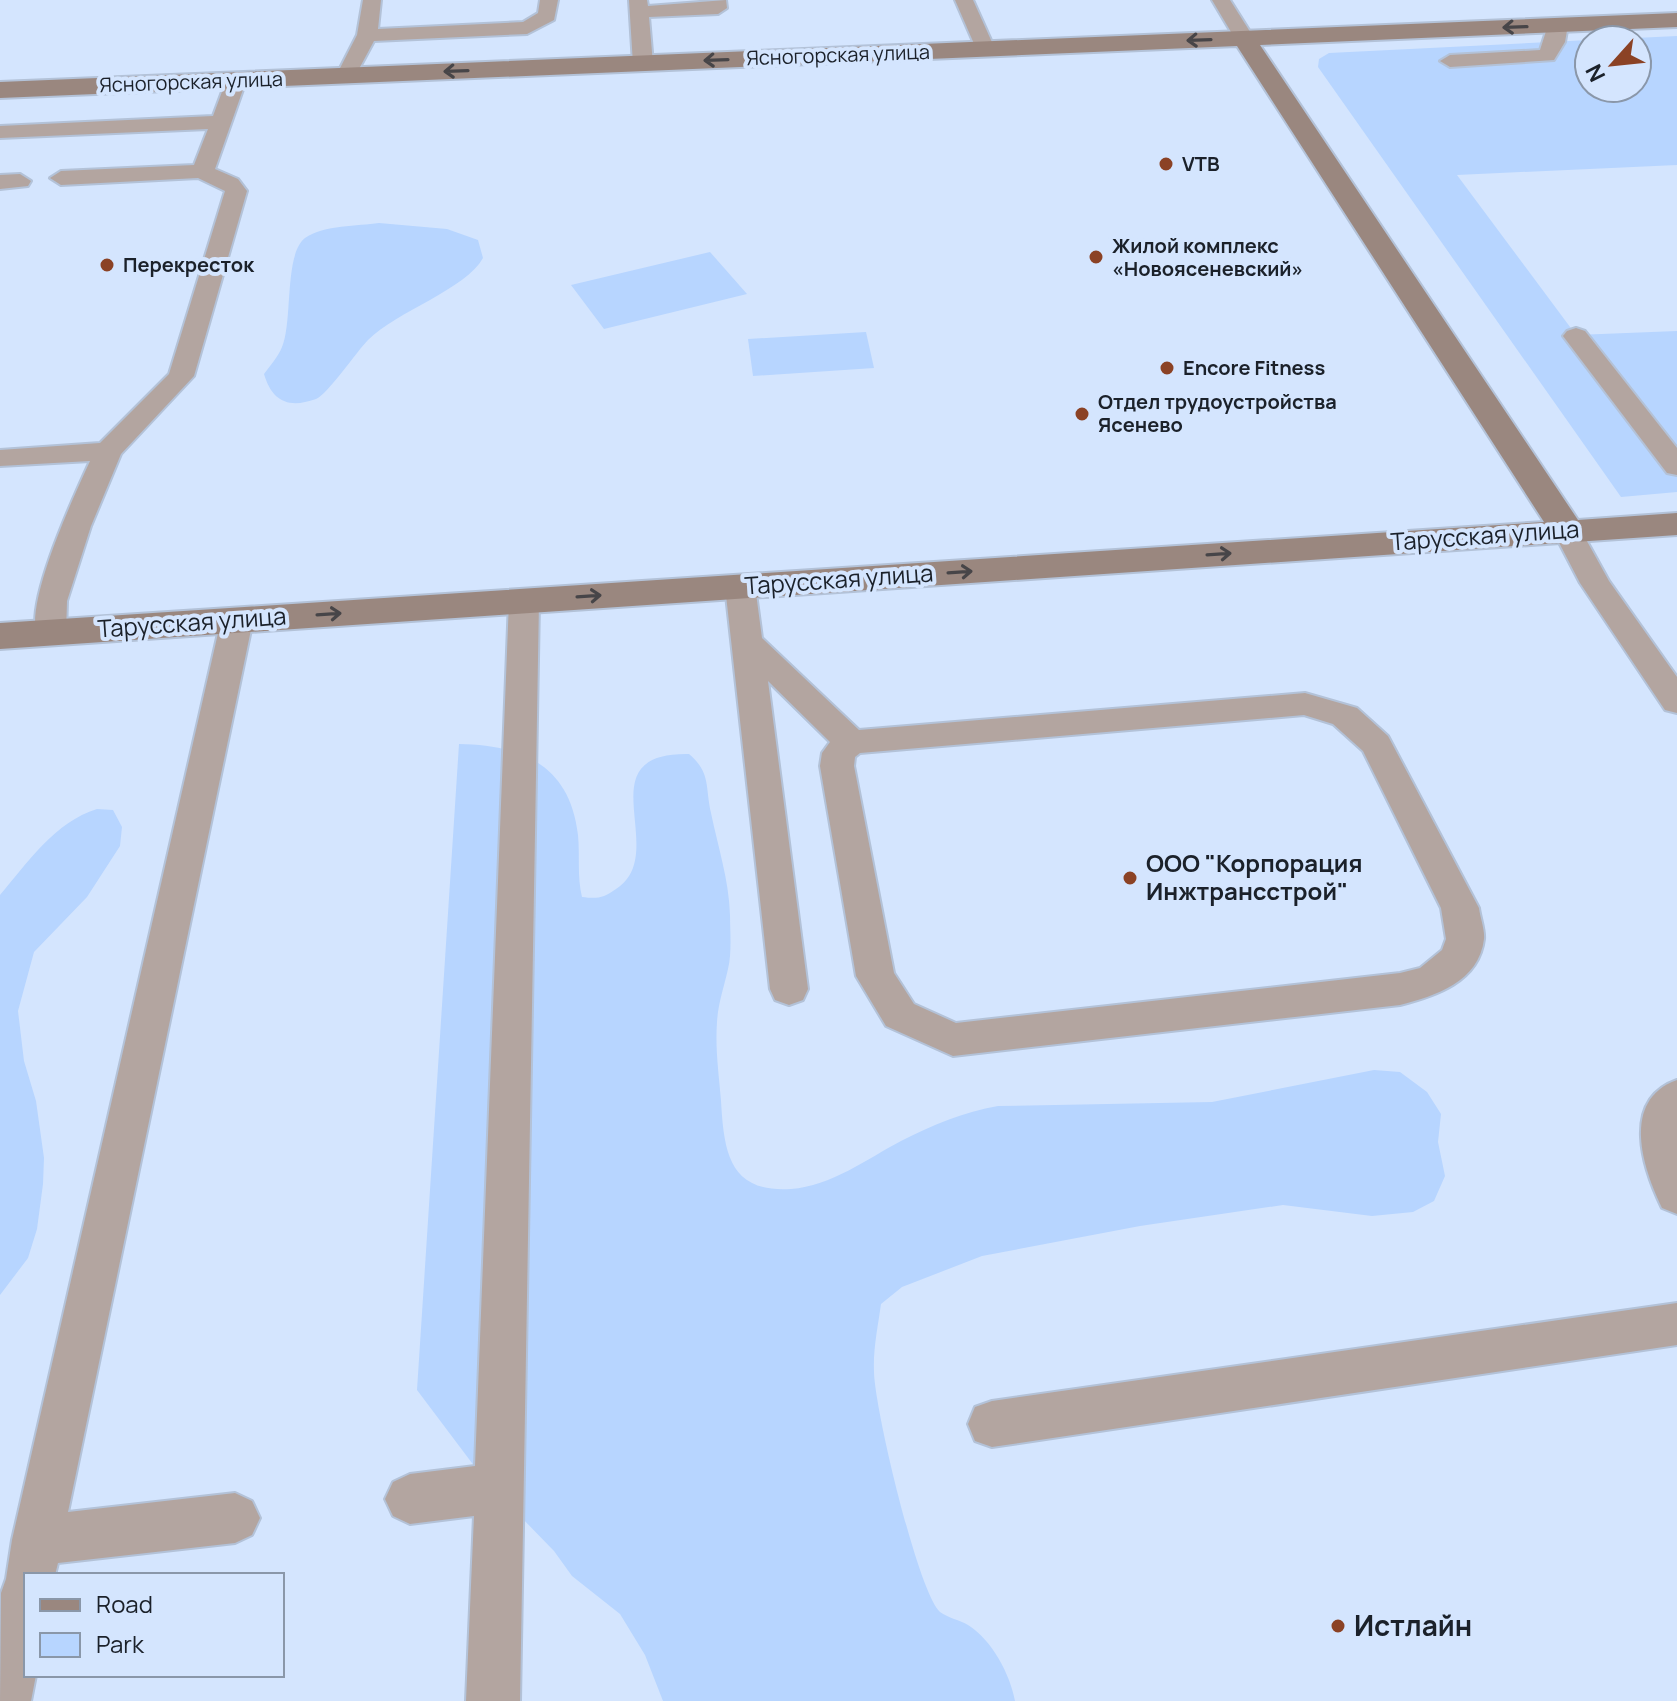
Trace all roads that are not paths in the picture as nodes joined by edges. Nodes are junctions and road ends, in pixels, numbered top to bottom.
1 (372, 0) edge
2 (549, 0) edge
3 (717, 0) edge
4 (964, 0) edge
5 (1221, 0) edge
6 (639, 6) edge
7 (1677, 20) edge
8 (1558, 25) junction
9 (367, 35) junction
10 (1244, 38) junction
11 (985, 49) junction
12 (1450, 61) dead end
13 (643, 64) junction
14 (346, 76) junction
15 (236, 81) junction
16 (0, 90) edge
17 (220, 122) junction
18 (0, 132) edge
19 (203, 171) junction
20 (61, 178) dead end
21 (1576, 336) dead end
22 (108, 451) junction
23 (0, 458) edge
24 (1677, 467) edge
25 (1677, 524) edge
26 (1568, 531) junction
27 (740, 586) junction
28 (524, 601) junction
29 (237, 620) junction
30 (50, 633) junction
31 (0, 636) edge
32 (747, 642) junction
33 (1677, 702) edge
34 (851, 742) junction
35 (789, 989) dead end
36 (1677, 1097) edge
37 (1677, 1195) edge
38 (1677, 1324) edge
39 (992, 1424) dead end
40 (499, 1488) junction
41 (410, 1499) dead end
42 (235, 1518) dead end
43 (33, 1558) edge
44 (24, 1603) edge
45 (4, 1701) edge
46 (493, 1701) edge

1 - 9 lane
2 - 9 lane
3 - 6 lane
4 - 11 lane
5 - 10 lane
6 - 13 lane
7 - 8 main road, Ясногорская улица
8 -> 10 main road, Ясногорская улица
8 - 12 lane
9 - 14 lane
10 -> 11 main road, Ясногорская улица
10 - 26 main road
11 -> 13 main road, Ясногорская улица
13 -> 14 main road, Ясногорская улица
14 - 15 main road, Ясногорская улица
15 - 16 main road, Ясногорская улица
15 - 17 lane
17 - 18 lane
17 - 19 lane
19 - 20 lane
19 - 22 lane
21 - 24 lane
22 - 23 lane
22 - 30 lane
25 - 26 main road, Тарусская улица
27 -> 26 main road, Тарусская улица
26 - 33 lane
28 -> 27 main road, Тарусская улица
27 - 32 lane
29 -> 28 main road, Тарусская улица
28 - 40 lane
29 - 30 main road, Тарусская улица
29 - 43 lane
30 - 31 main road, Тарусская улица
32 - 34 lane
32 - 35 lane
34 - 34 lane
36 - 37 lane
38 - 39 lane
40 - 41 lane
40 - 46 lane
42 - 43 lane
44 - 45 lane

